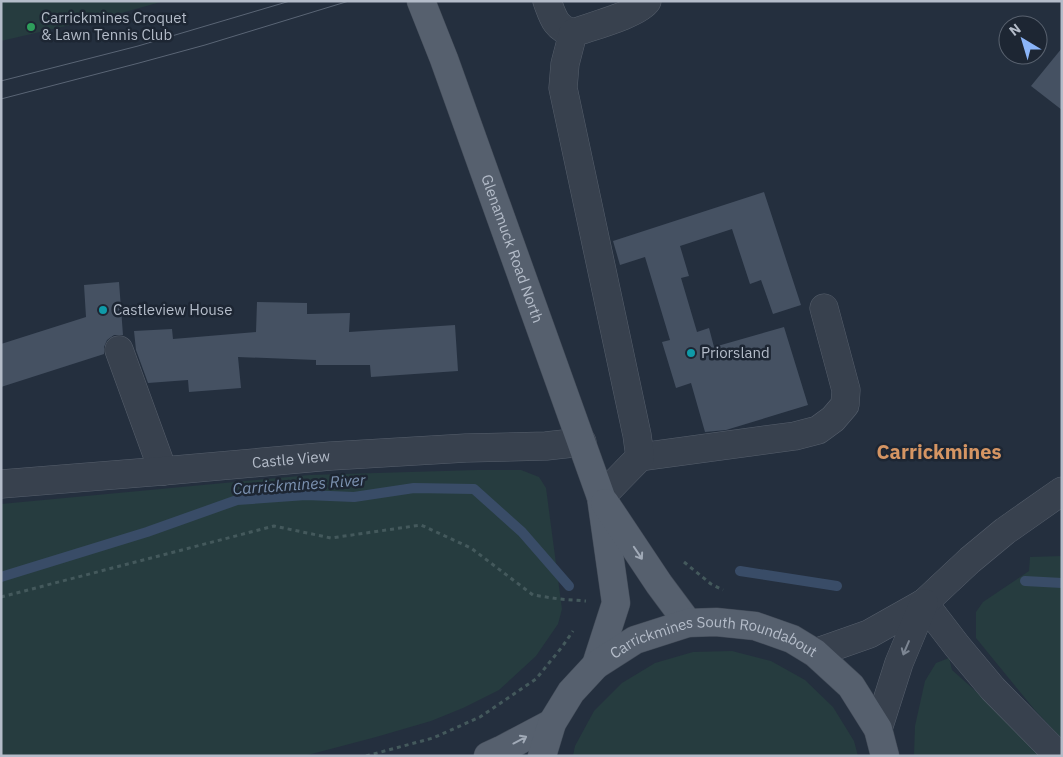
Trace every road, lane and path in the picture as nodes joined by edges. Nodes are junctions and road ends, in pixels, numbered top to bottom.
1 (421, 1) edge
2 (547, 1) edge
3 (647, 1) edge
4 (573, 33) junction
5 (824, 308) dead end
6 (119, 350) dead end
7 (582, 442) junction
8 (640, 457) junction
9 (163, 471) junction
10 (1, 484) edge
11 (1062, 491) edge
12 (602, 497) junction
13 (680, 560) dead end
14 (729, 594) dead end
15 (1, 597) edge
16 (589, 602) dead end
17 (924, 603) junction
18 (688, 623) junction
19 (577, 626) dead end
20 (815, 653) junction
21 (596, 665) junction
22 (552, 723) junction
23 (878, 729) junction
24 (366, 756) edge
25 (488, 756) edge
26 (542, 756) edge
27 (885, 756) edge
28 (1059, 756) edge

1 - 7 main road, Glenamuck Road North
2 - 4 street
3 - 4 street
4 - 8 street
5 - 8 street
6 - 9 street
7 - 9 street, Castle View
7 - 12 main road, Glenamuck Road North
8 - 12 street
9 - 10 street, Castle View
11 - 17 street
12 -> 18 main road, Glenamuck Road North
12 - 21 main road, Glenamuck Road North
13 - 14 path
15 - 16 path
17 - 20 street
17 -> 23 street
17 - 28 street
18 - 20 main road, Carrickmines South Roundabout
18 - 21 main road, Carrickmines South Roundabout
19 - 24 path
20 - 23 main road, Carrickmines South Roundabout
21 - 22 main road, Carrickmines South Roundabout
25 -> 22 main road
22 - 26 main road, Carrickmines South Roundabout
23 - 27 main road, Carrickmines South Roundabout

